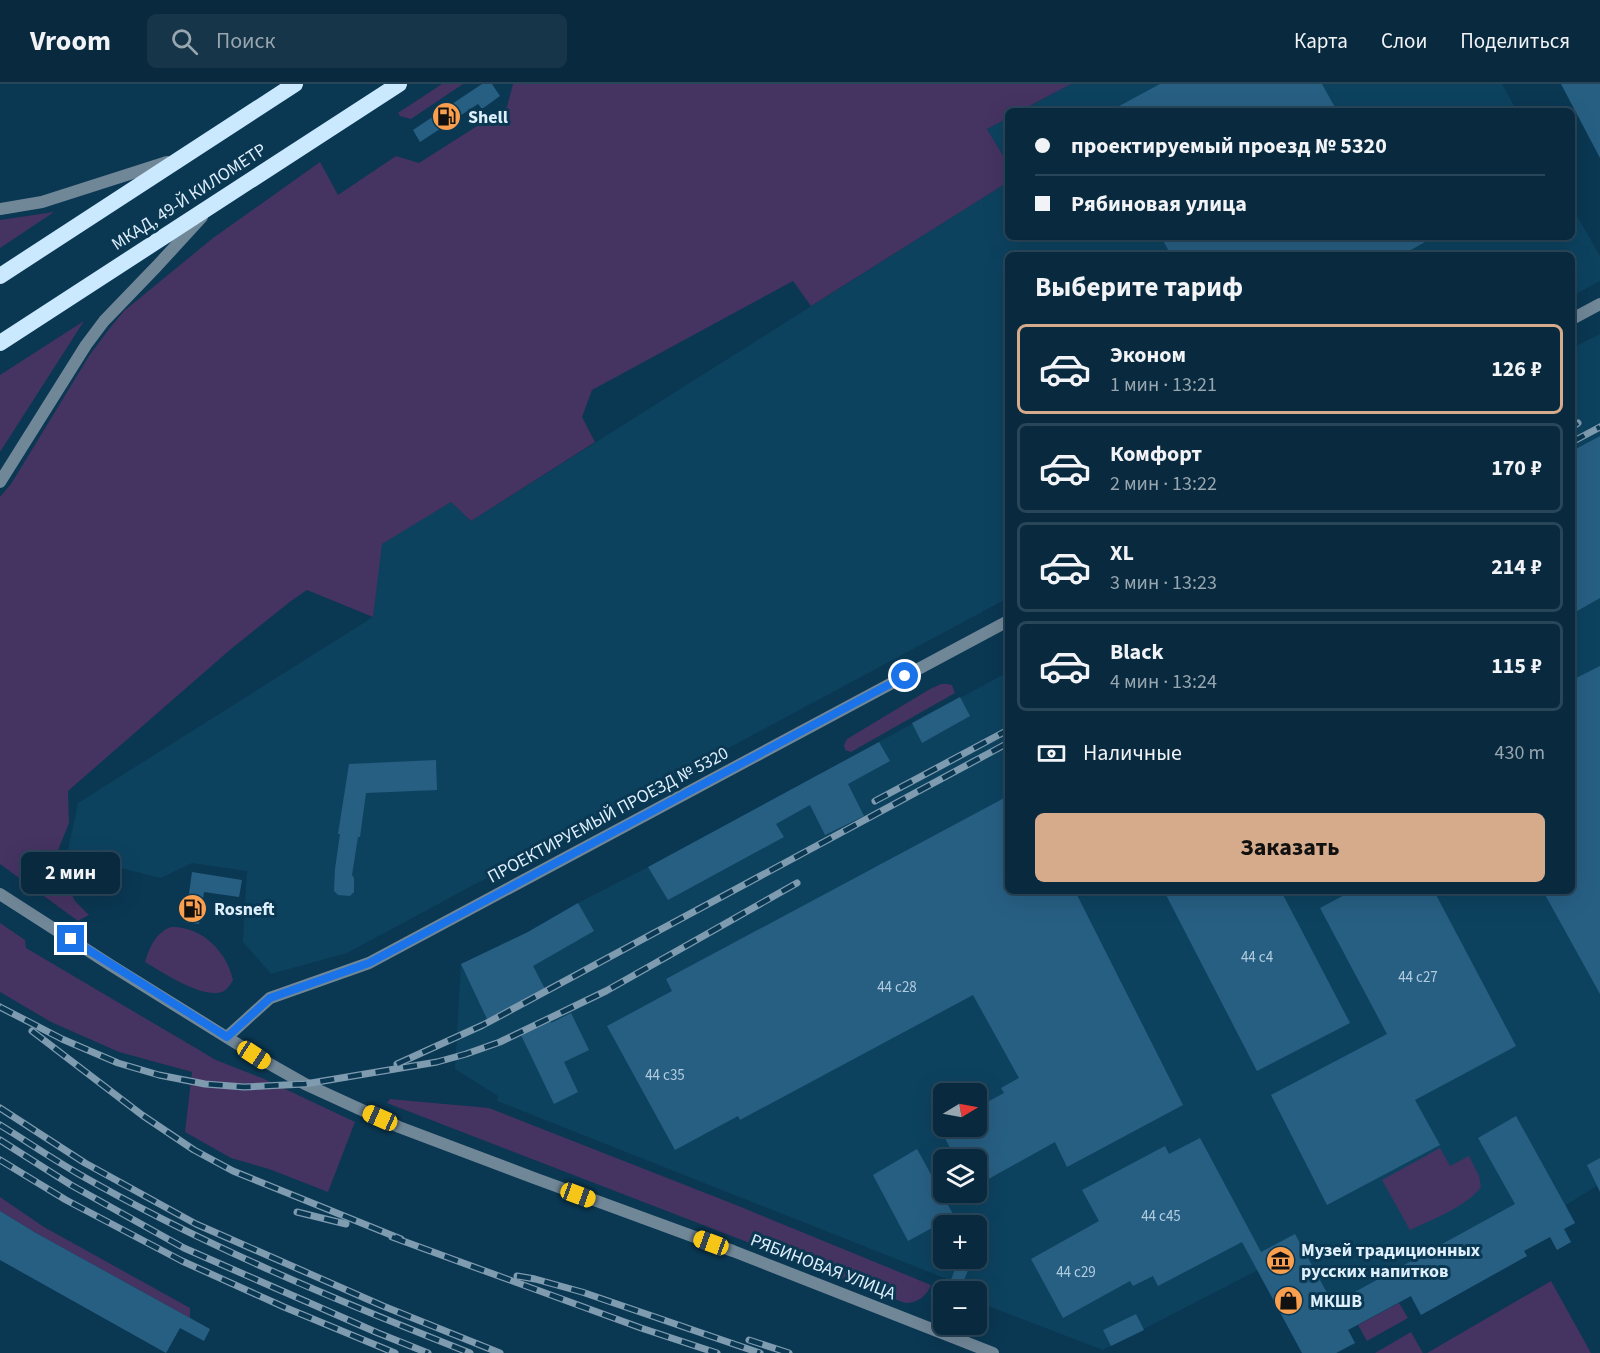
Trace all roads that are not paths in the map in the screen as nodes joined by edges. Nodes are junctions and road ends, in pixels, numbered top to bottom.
1 (295, 84) edge
2 (399, 84) edge
3 (183, 157) junction
4 (210, 206) junction
5 (0, 209) edge
6 (0, 276) edge
7 (1600, 304) edge
8 (1575, 317) edge
9 (0, 343) edge
10 (0, 482) edge
11 (1005, 623) edge
12 (0, 894) edge
13 (227, 1037) junction
14 (993, 1353) edge

1 - 3 highway, МКАД, 49-Й КИЛОМЕТР
2 - 4 highway, МКАД, 49-Й КИЛОМЕТР
3 - 5 street
3 - 6 highway, МКАД, 49-Й КИЛОМЕТР
4 - 9 highway, МКАД, 49-Й КИЛОМЕТР
4 - 10 street
7 - 8 street
11 - 13 street, ПРОЕКТИРУЕМЫЙ ПРОЕЗД № 5320
12 - 13 street, РЯБИНОВАЯ УЛИЦА
13 - 14 street, РЯБИНОВАЯ УЛИЦА

